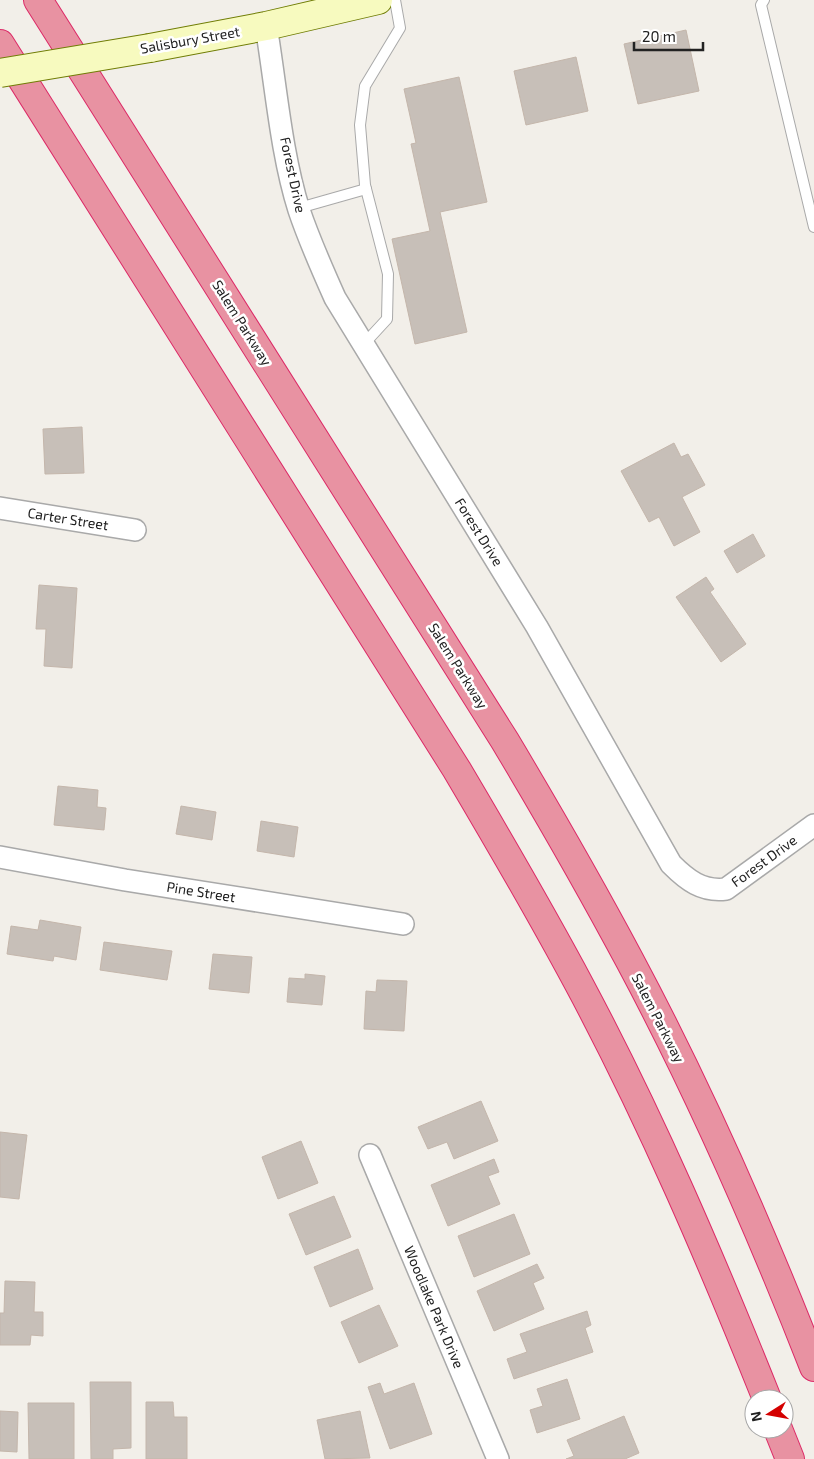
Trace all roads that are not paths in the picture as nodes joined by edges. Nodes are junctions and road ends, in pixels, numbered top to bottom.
1 (38, 0) edge
2 (378, 0) edge
3 (395, 0) edge
4 (764, 0) edge
5 (266, 26) junction
6 (0, 44) edge
7 (0, 73) edge
8 (366, 189) junction
9 (298, 208) junction
10 (814, 227) edge
11 (363, 344) junction
12 (0, 508) edge
13 (135, 530) dead end
14 (814, 825) edge
15 (0, 857) edge
16 (403, 924) dead end
17 (370, 1155) dead end
18 (814, 1367) edge
19 (763, 1389) edge
20 (782, 1439) edge
21 (497, 1459) edge
22 (790, 1459) edge

1 - 18 highway, Salem Parkway
2 - 5 main road, Salisbury Street
3 - 8 lane
4 - 10 lane
5 - 7 main road, Salisbury Street, bridge
5 - 9 street, Forest Drive
6 - 19 highway
8 - 9 lane
8 - 11 lane
9 - 11 street, Forest Drive
11 - 14 street, Forest Drive
12 - 13 street, Carter Street
15 - 16 street, Pine Street
17 - 21 street, Woodlake Park Drive
20 - 22 highway

